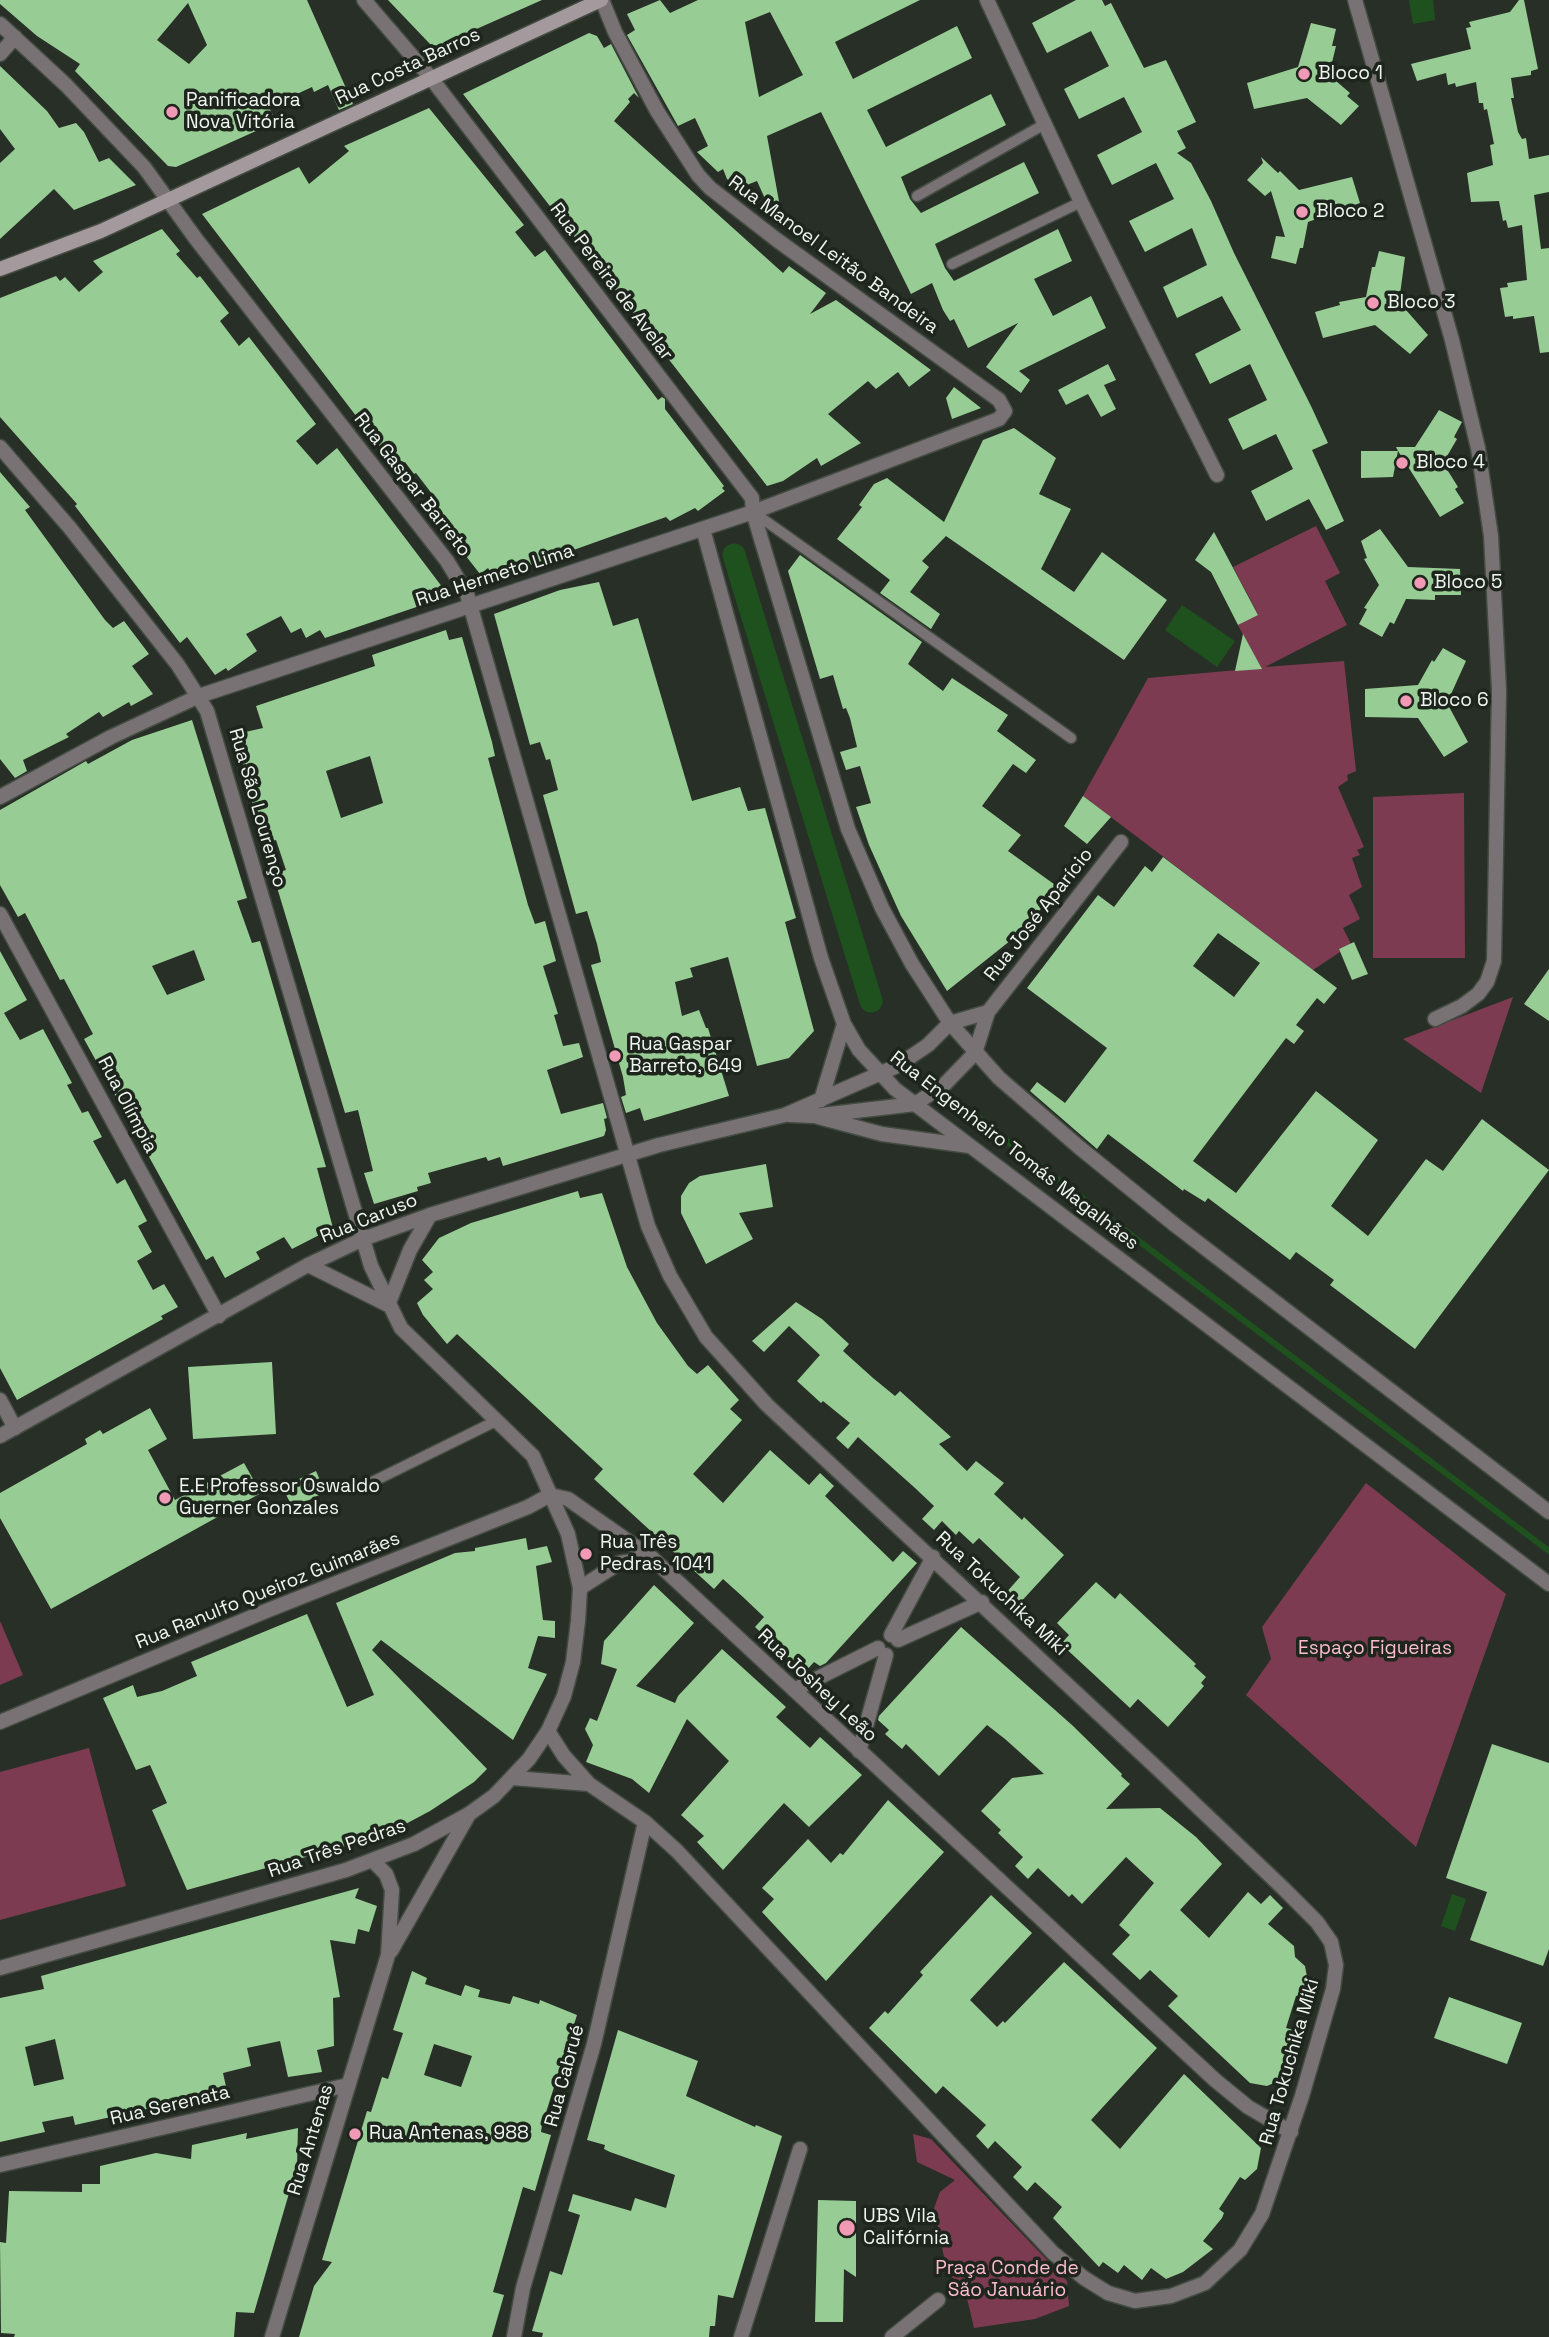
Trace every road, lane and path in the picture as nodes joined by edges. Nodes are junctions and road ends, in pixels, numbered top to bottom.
1 (364, 0) edge
2 (601, 0) edge
3 (987, 0) edge
4 (1355, 0) edge
5 (0, 24) edge
6 (15, 37) junction
7 (0, 54) edge
8 (431, 78) junction
9 (1045, 124) junction
10 (917, 196) dead end
11 (167, 199) junction
12 (1081, 202) junction
13 (952, 264) dead end
14 (0, 269) edge
15 (1005, 408) joint
16 (0, 447) edge
17 (1217, 475) dead end
18 (753, 512) junction
19 (703, 529) junction
20 (471, 603) junction
21 (199, 696) junction
22 (1070, 738) dead end
23 (0, 797) edge
24 (1121, 842) dead end
25 (0, 914) edge
26 (988, 1012) junction
27 (1435, 1019) dead end
28 (950, 1023) junction
29 (844, 1024) junction
30 (971, 1058) junction
31 (880, 1076) junction
32 (821, 1100) junction
33 (921, 1101) junction
34 (785, 1115) junction
35 (813, 1116) junction
36 (972, 1146) junction
37 (626, 1154) junction
38 (429, 1215) junction
39 (363, 1239) junction
40 (308, 1265) junction
41 (388, 1305) junction
42 (219, 1316) junction
43 (0, 1400) edge
44 (498, 1420) junction
45 (15, 1428) junction
46 (0, 1436) edge
47 (364, 1486) dead end
48 (550, 1495) junction
49 (1549, 1512) edge
50 (933, 1557) junction
51 (652, 1558) junction
52 (1549, 1584) edge
53 (580, 1588) junction
54 (982, 1602) junction
55 (895, 1638) junction
56 (882, 1652) junction
57 (794, 1690) junction
58 (0, 1722) edge
59 (548, 1731) junction
60 (859, 1751) junction
61 (513, 1778) junction
62 (589, 1784) junction
63 (469, 1814) junction
64 (645, 1822) junction
65 (373, 1861) junction
66 (388, 1955) junction
67 (0, 1968) edge
68 (348, 2085) junction
69 (1291, 2132) junction
70 (800, 2149) dead end
71 (0, 2165) edge
72 (938, 2300) dead end
73 (272, 2337) edge
74 (514, 2337) edge
75 (741, 2337) edge
76 (892, 2337) edge

1 - 8 street, Rua Pereira de Avelar
2 - 8 main road, Rua Costa Barros
2 - 15 street, Rua Manoel Leitão Bandeira
3 - 9 street
4 - 27 street
5 - 6 street, Rua Gaspar Barreto
6 - 7 street
6 - 11 street, Rua Gaspar Barreto
8 - 11 main road, Rua Costa Barros
8 - 18 street, Rua Pereira de Avelar
9 - 10 lane
9 - 12 street
11 - 14 main road, Rua Costa Barros
11 - 20 street, Rua Gaspar Barreto
12 - 13 lane
12 - 17 street
15 - 18 street, Rua Hermeto Lima
16 - 21 street, Rua São Lourenço
18 - 19 street, Rua Hermeto Lima
18 - 22 lane
18 - 28 street
19 - 20 street, Rua Hermeto Lima
19 - 29 street, Rua Engenheiro Tomás Magalhães
20 - 21 street, Rua Hermeto Lima
20 - 37 street, Rua Gaspar Barreto
21 - 23 street, Rua Hermeto Lima
21 - 39 street, Rua São Lourenço
24 - 26 street, Rua José Aparício
25 - 42 street, Rua Olímpia
26 - 28 street, Rua José Aparício
26 - 30 street, Rua José Aparício
28 - 30 street
28 - 31 street, Rua Caruso
29 - 31 street, Rua Engenheiro Tomás Magalhães
29 - 32 street
30 - 33 street
30 - 49 street
31 - 32 street, Rua Caruso
31 - 33 street, Rua Engenheiro Tomás Magalhães
32 - 34 street, Rua Caruso
33 - 35 street, Rua Caruso
33 - 36 street, Rua Engenheiro Tomás Magalhães
34 - 35 street, Rua Caruso
34 - 37 street, Rua Caruso
35 - 36 street
36 - 52 street, Rua Engenheiro Tomás Magalhães
37 - 38 street, Rua Caruso
37 - 50 street, Rua Tokuchika Miki
38 - 39 street, Rua Caruso
38 - 41 street
39 - 40 street, Rua Caruso
39 - 41 street
40 - 41 street
40 - 42 street, Rua Caruso
41 - 44 street
42 - 45 street, Rua Caruso
43 - 45 street
44 - 47 lane
44 - 48 street
45 - 46 street, Rua Caruso
48 - 51 street, Rua Joshey Leão
48 - 53 street, Rua Três Pedras
48 - 58 street, Rua Ranulfo Queiroz Guimarães
50 - 54 street, Rua Tokuchika Miki
50 - 55 street
51 - 53 street
51 - 57 street, Rua Joshey Leão
53 - 59 street, Rua Três Pedras
54 - 55 street
54 - 69 street, Rua Tokuchika Miki
55 - 56 street
56 - 57 street
56 - 60 street
57 - 60 street, Rua Joshey Leão
59 - 61 street, Rua Três Pedras
59 - 62 street, Rua Tokuchika Miki
60 - 69 street, Rua Joshey Leão
61 - 62 street, Rua Tokuchika Miki
61 - 63 street, Rua Três Pedras
62 - 64 street, Rua Tokuchika Miki
63 - 65 street, Rua Três Pedras
63 - 66 street, Rua Antenas
64 - 69 street, Rua Tokuchika Miki
64 - 74 street, Rua Cabrué
65 - 66 street, Rua Antenas
65 - 67 street, Rua Três Pedras
66 - 68 street, Rua Antenas
68 - 71 street, Rua Serenata
68 - 73 street, Rua Antenas
70 - 75 street
72 - 76 street

